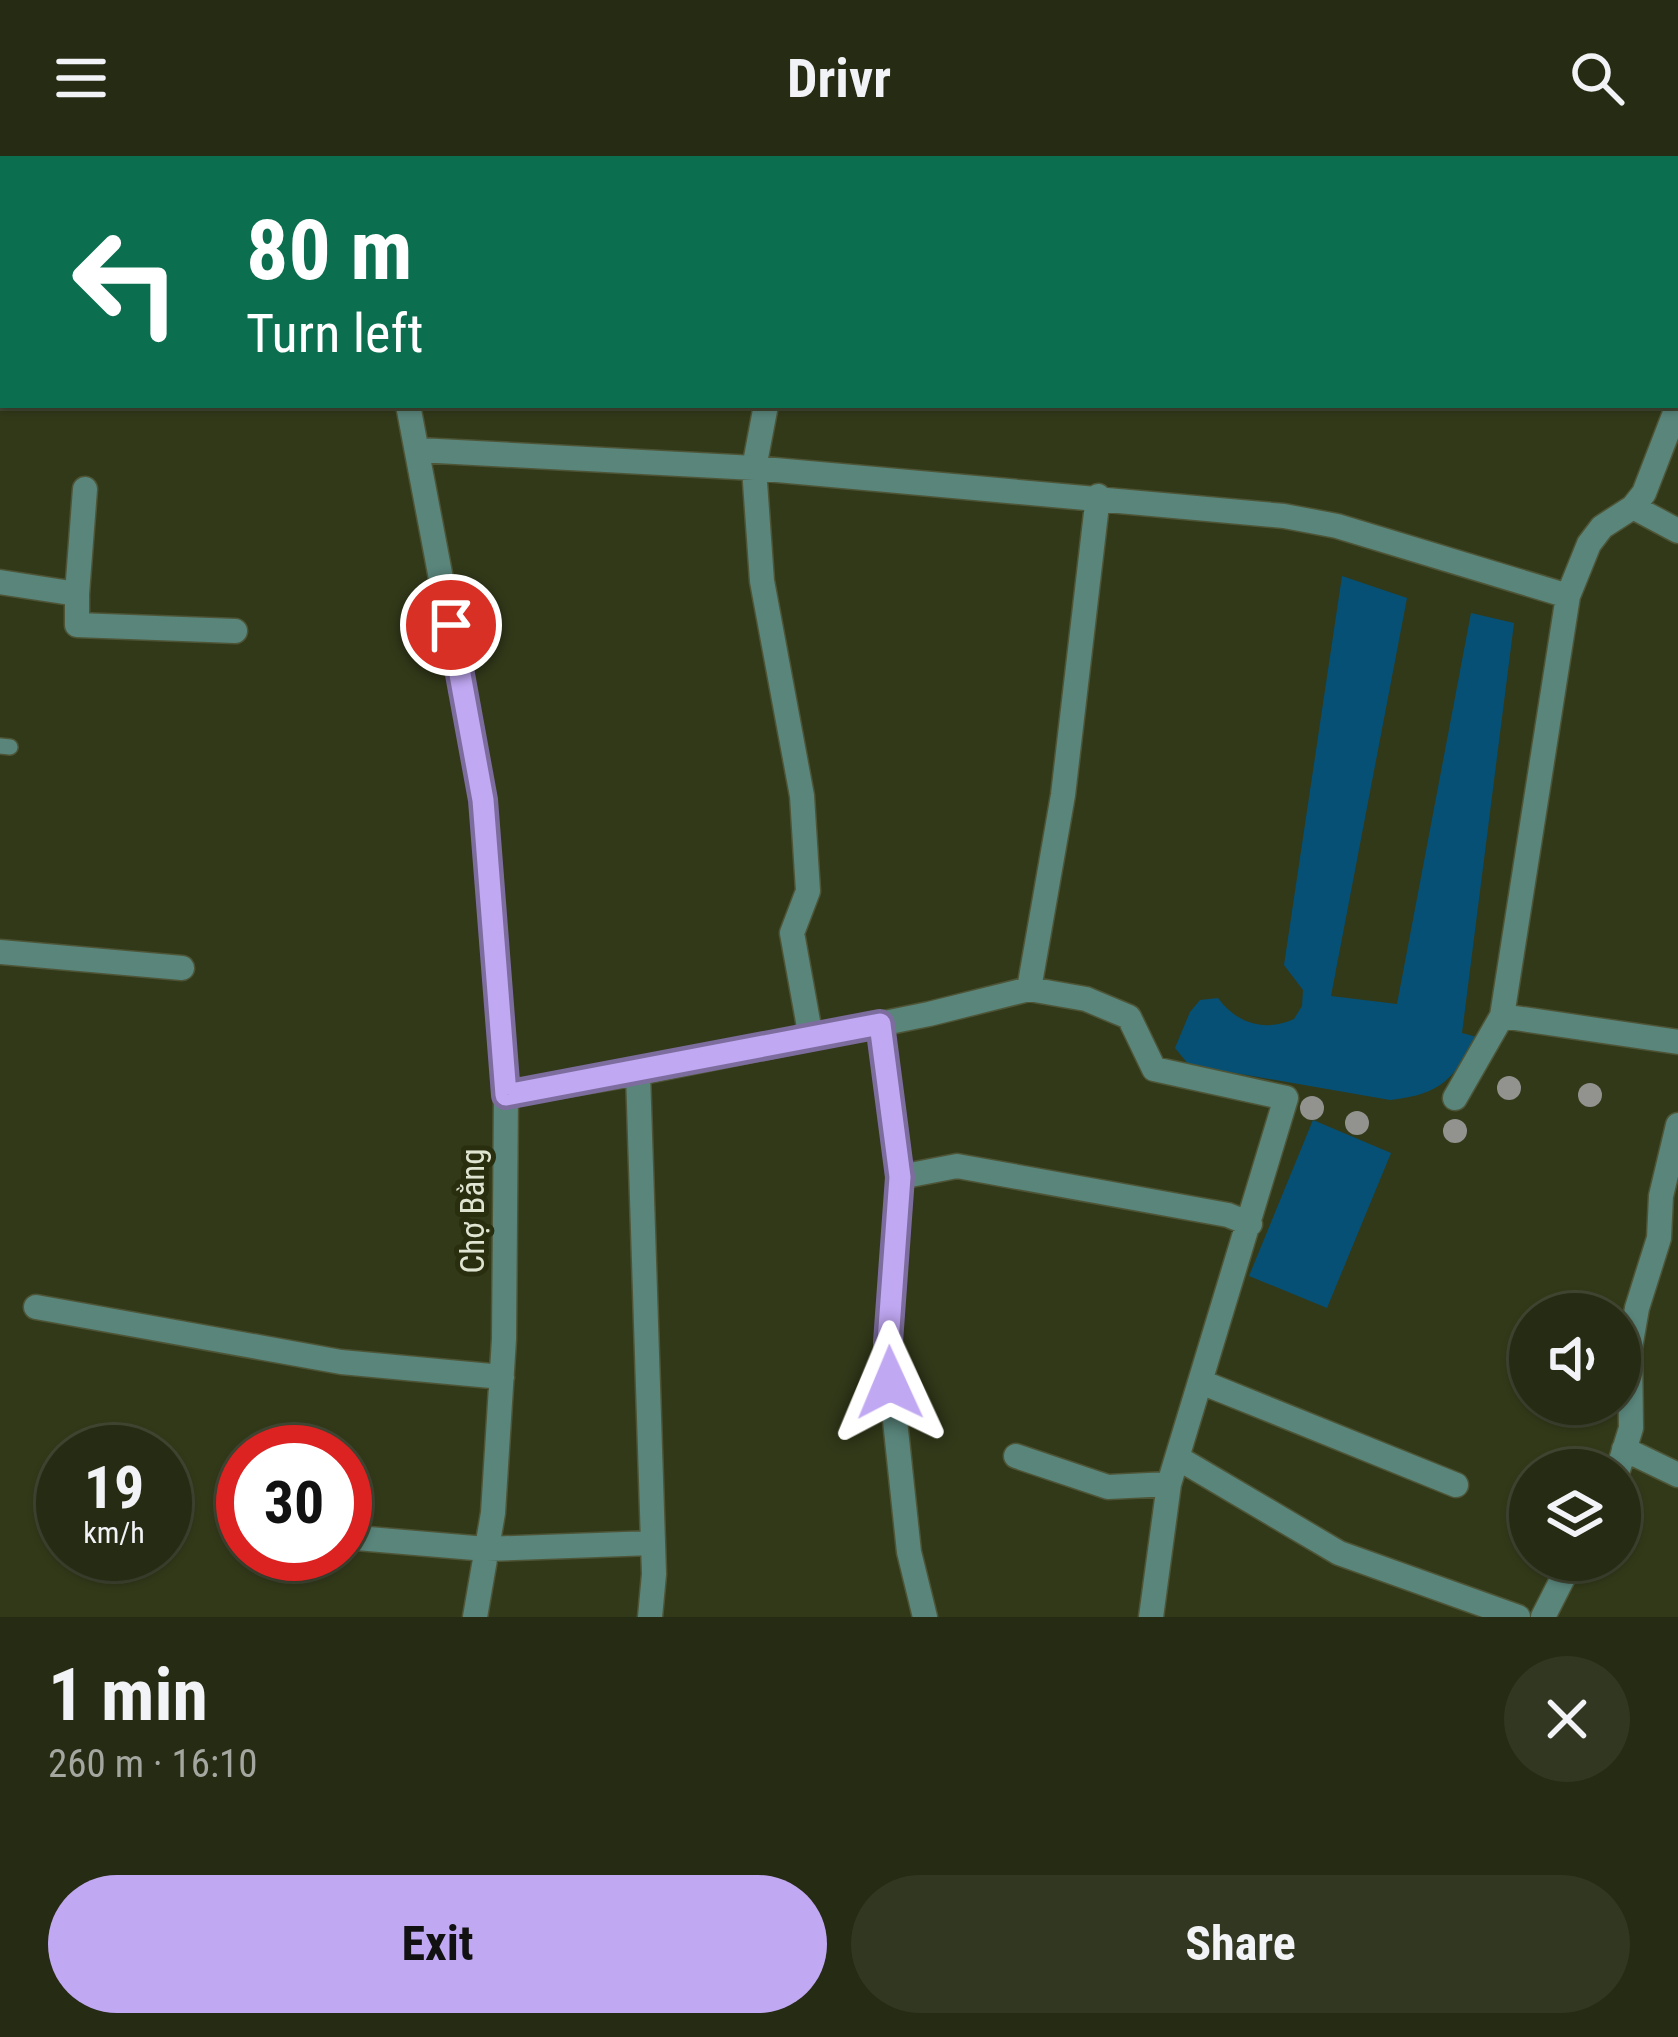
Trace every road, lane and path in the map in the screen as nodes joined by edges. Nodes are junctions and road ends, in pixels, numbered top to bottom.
1 (409, 408) edge
2 (765, 408) edge
3 (1677, 408) edge
4 (419, 450) junction
5 (754, 468) junction
6 (85, 488) dead end
7 (1098, 496) junction
8 (1633, 507) junction
9 (1678, 531) edge
10 (0, 582) edge
11 (76, 594) junction
12 (1568, 596) junction
13 (235, 631) dead end
14 (0, 952) edge
15 (182, 968) dead end
16 (1029, 989) junction
17 (1502, 1016) junction
18 (880, 1024) junction
19 (811, 1038) junction
20 (1674, 1049) edge
21 (638, 1073) junction
22 (506, 1095) junction
23 (1455, 1098) dead end
24 (1678, 1125) edge
25 (900, 1177) junction
26 (1250, 1224) junction
27 (36, 1307) dead end
28 (502, 1377) junction
29 (1201, 1382) junction
30 (1623, 1449) edge
31 (1016, 1456) dead end
32 (1178, 1458) junction
33 (1641, 1465) edge
34 (1678, 1475) edge
35 (1169, 1484) junction
36 (1456, 1485) dead end
37 (372, 1539) edge
38 (652, 1543) junction
39 (487, 1549) junction
40 (1561, 1581) edge
41 (475, 1617) edge
42 (650, 1617) edge
43 (925, 1617) edge
44 (1151, 1617) edge
45 (1518, 1617) edge
46 (1543, 1617) edge

1 - 4 street, Chợ Bằng
2 - 5 street
3 - 8 street
4 - 5 street
4 - 22 street, Chợ Bằng
5 - 7 street
5 - 19 street
6 - 11 street
7 - 12 street
7 - 16 street
8 - 9 street
8 - 12 street
10 - 11 street
11 - 13 street
12 - 17 street
14 - 15 street
16 - 18 street
16 - 26 street
17 - 20 street
17 - 23 street
18 - 19 street
18 - 25 street
19 - 21 street
21 - 22 street
21 - 38 street
22 - 28 street, Chợ Bằng
24 - 30 street
25 - 26 street
25 - 43 street
26 - 29 street
27 - 28 street
28 - 39 street, Chợ Bằng
29 - 32 street
29 - 36 street
31 - 35 street
32 - 35 street
32 - 45 street
33 - 34 street
35 - 44 street
37 - 39 street
38 - 39 street
38 - 42 street
39 - 41 street, Chợ Bằng
40 - 46 street

